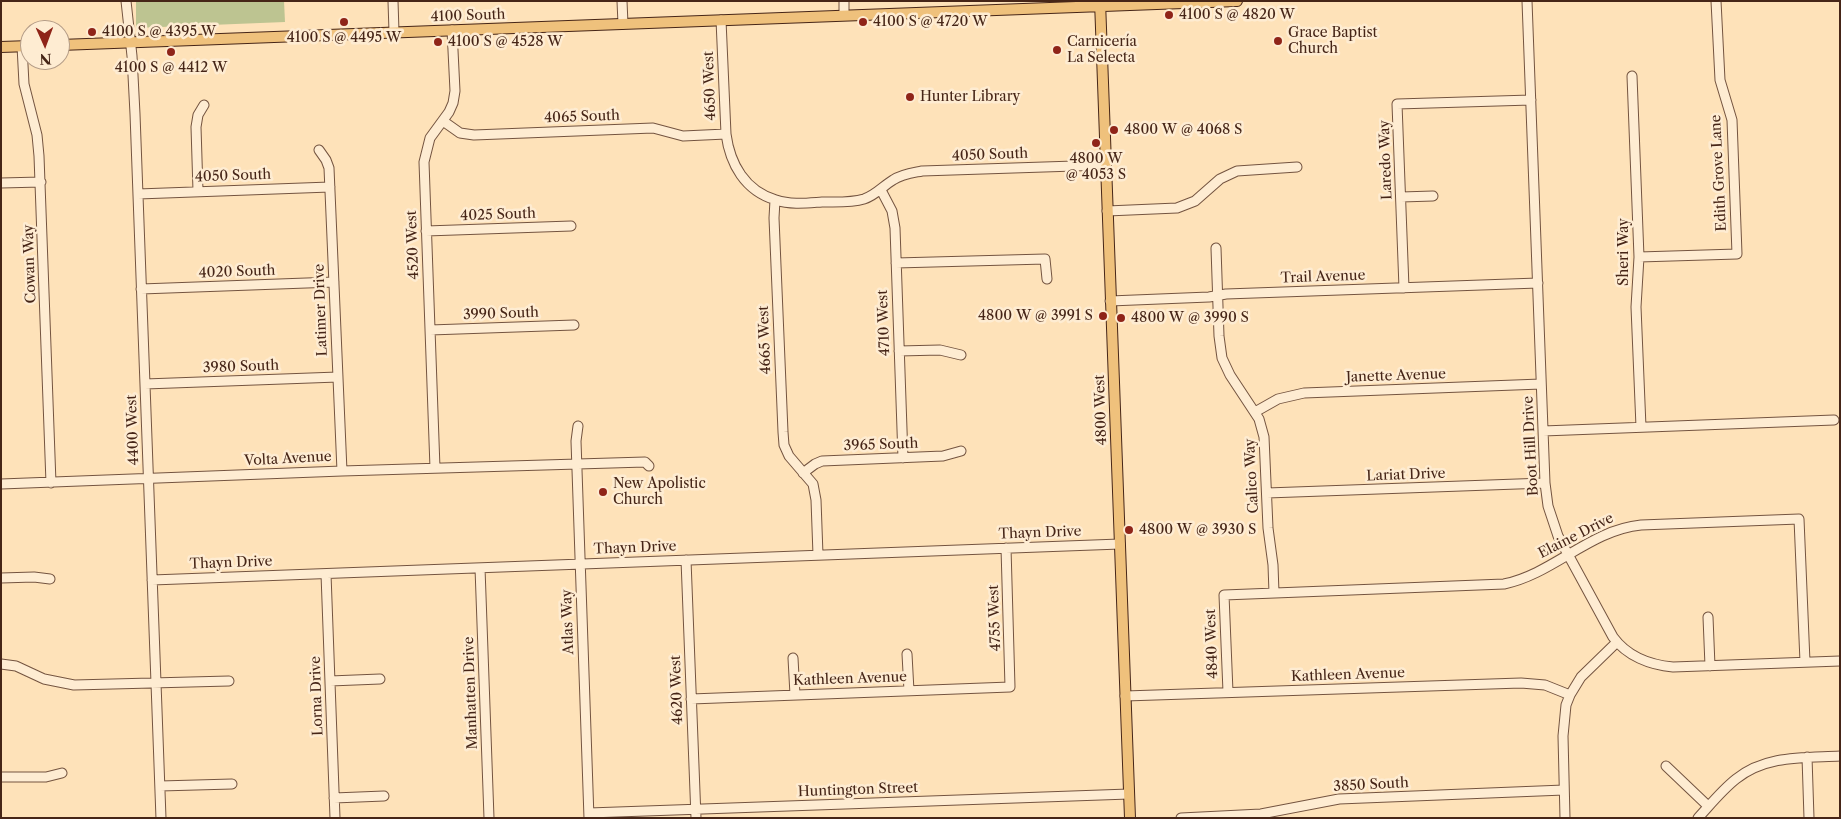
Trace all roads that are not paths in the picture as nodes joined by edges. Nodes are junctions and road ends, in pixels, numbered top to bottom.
1 (126, 1) edge
2 (392, 1) edge
3 (622, 1) edge
4 (844, 1) edge
5 (1237, 1) edge
6 (1527, 1) edge
7 (1716, 1) edge
8 (1100, 3) edge
9 (844, 15) junction
10 (721, 20) junction
11 (622, 24) junction
12 (452, 30) junction
13 (394, 32) junction
14 (130, 42) junction
15 (70, 45) edge
16 (20, 46) edge
17 (1, 47) edge
18 (25, 70) edge
19 (1632, 76) dead end
20 (1531, 100) junction
21 (204, 105) dead end
22 (443, 121) junction
23 (726, 134) junction
24 (319, 150) dead end
25 (1105, 165) junction
26 (1297, 167) dead end
27 (41, 182) junction
28 (1, 183) edge
29 (330, 187) junction
30 (881, 190) junction
31 (198, 192) junction
32 (138, 194) junction
33 (1433, 196) dead end
34 (1401, 197) junction
35 (776, 200) junction
36 (1107, 211) junction
37 (571, 226) dead end
38 (426, 231) junction
39 (1216, 248) dead end
40 (1639, 257) junction
41 (896, 263) junction
42 (1047, 279) dead end
43 (334, 282) junction
44 (1538, 283) junction
45 (1404, 288) junction
46 (141, 289) junction
47 (1217, 295) junction
48 (1110, 300) junction
49 (574, 325) dead end
50 (430, 330) junction
51 (899, 351) junction
52 (961, 355) dead end
53 (338, 377) junction
54 (145, 384) junction
55 (1541, 384) junction
56 (1255, 412) junction
57 (1834, 420) dead end
58 (578, 426) dead end
59 (1641, 427) junction
60 (1543, 431) junction
61 (962, 451) dead end
62 (903, 458) junction
63 (576, 464) junction
64 (649, 466) dead end
65 (435, 468) junction
66 (342, 471) junction
67 (804, 472) junction
68 (148, 479) junction
69 (51, 483) junction
70 (1545, 483) junction
71 (1, 484) edge
72 (1267, 493) junction
73 (1120, 544) junction
74 (1006, 548) junction
75 (818, 555) junction
76 (1568, 555) junction
77 (686, 560) junction
78 (580, 564) junction
79 (480, 568) junction
80 (326, 574) junction
81 (1, 578) edge
82 (50, 579) dead end
83 (152, 580) junction
84 (1274, 593) junction
85 (1224, 594) joint
86 (1708, 617) dead end
87 (1617, 642) junction
88 (907, 654) dead end
89 (793, 658) dead end
90 (1840, 661) edge
91 (1805, 662) junction
92 (1, 664) edge
93 (1710, 666) junction
94 (380, 679) dead end
95 (229, 681) dead end
96 (330, 681) junction
97 (156, 683) junction
98 (1010, 687) joint
99 (909, 691) junction
100 (1228, 692) junction
101 (795, 695) junction
102 (1125, 696) junction
103 (1570, 696) junction
104 (691, 699) junction
105 (1840, 756) edge
106 (1807, 758) junction
107 (1666, 766) dead end
108 (62, 773) dead end
109 (1, 777) edge
110 (232, 784) dead end
111 (160, 786) junction
112 (1564, 790) junction
113 (1129, 794) junction
114 (384, 796) dead end
115 (334, 798) junction
116 (1708, 806) junction
117 (696, 814) edge
118 (589, 816) edge
119 (161, 818) edge
120 (335, 818) edge
121 (489, 818) edge
122 (1130, 818) edge
123 (1181, 818) edge
124 (1564, 818) edge
125 (1698, 818) edge
126 (1809, 818) edge

1 - 14 street, 4400 West
2 - 13 street
3 - 11 street
4 - 9 street
5 - 8 main road, 4100 South
6 - 20 street, Boot Hill Drive
7 - 40 street, Edith Grove Lane
8 - 9 main road, 4100 South
8 - 25 main road, 4800 West
9 - 10 main road, 4100 South
10 - 11 main road, 4100 South
10 - 23 street, 4650 West
11 - 12 main road, 4100 South
12 - 13 main road, 4100 South
12 - 22 street, 4520 West
13 - 14 main road, 4100 South
14 - 15 main road, 4100 South
14 - 32 street, 4400 West
16 - 17 main road
18 - 27 street, Cowan Way
19 - 40 street, Sheri Way
20 - 34 street, Laredo Way
20 - 44 street, Boot Hill Drive
21 - 31 street
22 - 23 street, 4065 South
22 - 38 street, 4520 West
23 - 35 street, 4650 West
24 - 29 street, Latimer Drive
25 - 30 street, 4050 South
25 - 36 main road, 4800 West
26 - 36 street
27 - 28 street
27 - 69 street, Cowan Way
29 - 31 street, 4050 South
29 - 43 street, Latimer Drive
30 - 35 street, 4050 South
30 - 41 street, 4710 West
31 - 32 street, 4050 South
32 - 46 street, 4400 West
33 - 34 street
34 - 45 street, Laredo Way
35 - 67 street, 4665 West
36 - 48 main road, 4800 West
37 - 38 street, 4025 South
38 - 50 street, 4520 West
39 - 47 street, Calico Way
40 - 59 street, Sheri Way
41 - 42 street
41 - 51 street, 4710 West
43 - 46 street, 4020 South
43 - 53 street, Latimer Drive
44 - 45 street, Trail Avenue
44 - 55 street, Boot Hill Drive
45 - 47 street, Trail Avenue
46 - 54 street, 4400 West
47 - 48 street, Trail Avenue
47 - 56 street, Calico Way
48 - 73 main road, 4800 West
49 - 50 street, 3990 South
50 - 65 street, 4520 West
51 - 52 street
51 - 62 street, 4710 West
53 - 54 street, 3980 South
53 - 66 street, Latimer Drive
54 - 68 street, 4400 West
55 - 56 street, Janette Avenue
55 - 60 street, Boot Hill Drive
56 - 72 street, Calico Way
57 - 59 street
58 - 63 street, Atlas Way
59 - 60 street
60 - 70 street, Boot Hill Drive
61 - 62 street, 3965 South
62 - 67 street, 3965 South
63 - 64 street, Volta Avenue
63 - 65 street, Volta Avenue
63 - 78 street, Atlas Way
65 - 66 street, Volta Avenue
66 - 68 street, Volta Avenue
67 - 75 street, 4665 West
68 - 69 street, Volta Avenue
68 - 83 street, 4400 West
69 - 71 street, Volta Avenue
70 - 72 street, Lariat Drive
70 - 76 street, Boot Hill Drive
72 - 84 street, Calico Way
73 - 74 street, Thayn Drive
73 - 102 main road, 4800 West
74 - 75 street, Thayn Drive
74 - 98 street, 4755 West
75 - 77 street, Thayn Drive
76 - 84 street, Elaine Drive
76 - 87 street, Boot Hill Drive
76 - 91 street, Elaine Drive
77 - 78 street, Thayn Drive
77 - 104 street, 4620 West
78 - 79 street, Thayn Drive
78 - 118 street, Atlas Way
79 - 80 street, Thayn Drive
79 - 121 street, Manhatten Drive
80 - 83 street, Thayn Drive
80 - 96 street, Lorna Drive
81 - 82 street
83 - 97 street, 4400 West
84 - 85 street, Elaine Drive
85 - 100 street, 4840 West
86 - 93 street
87 - 93 street, Boot Hill Drive
87 - 103 street
88 - 99 street
89 - 101 street
90 - 91 street, Boot Hill Drive
91 - 93 street, Boot Hill Drive
92 - 97 street
94 - 96 street
95 - 97 street
96 - 115 street, Lorna Drive
97 - 111 street, 4400 West
98 - 99 street, Kathleen Avenue
99 - 101 street, Kathleen Avenue
100 - 102 street, Kathleen Avenue
100 - 103 street, Kathleen Avenue
101 - 104 street, Kathleen Avenue
102 - 113 main road, 4800 West
103 - 112 street
104 - 117 street, 4620 West
105 - 106 street
106 - 116 street
106 - 126 street
107 - 116 street
108 - 109 street
110 - 111 street
111 - 119 street, 4400 West
112 - 123 street, 3850 South
112 - 124 street
113 - 117 street, Huntington Street
113 - 122 main road, 4800 West
114 - 115 street
115 - 120 street, Lorna Drive
116 - 125 street
117 - 118 street, Huntington Street

